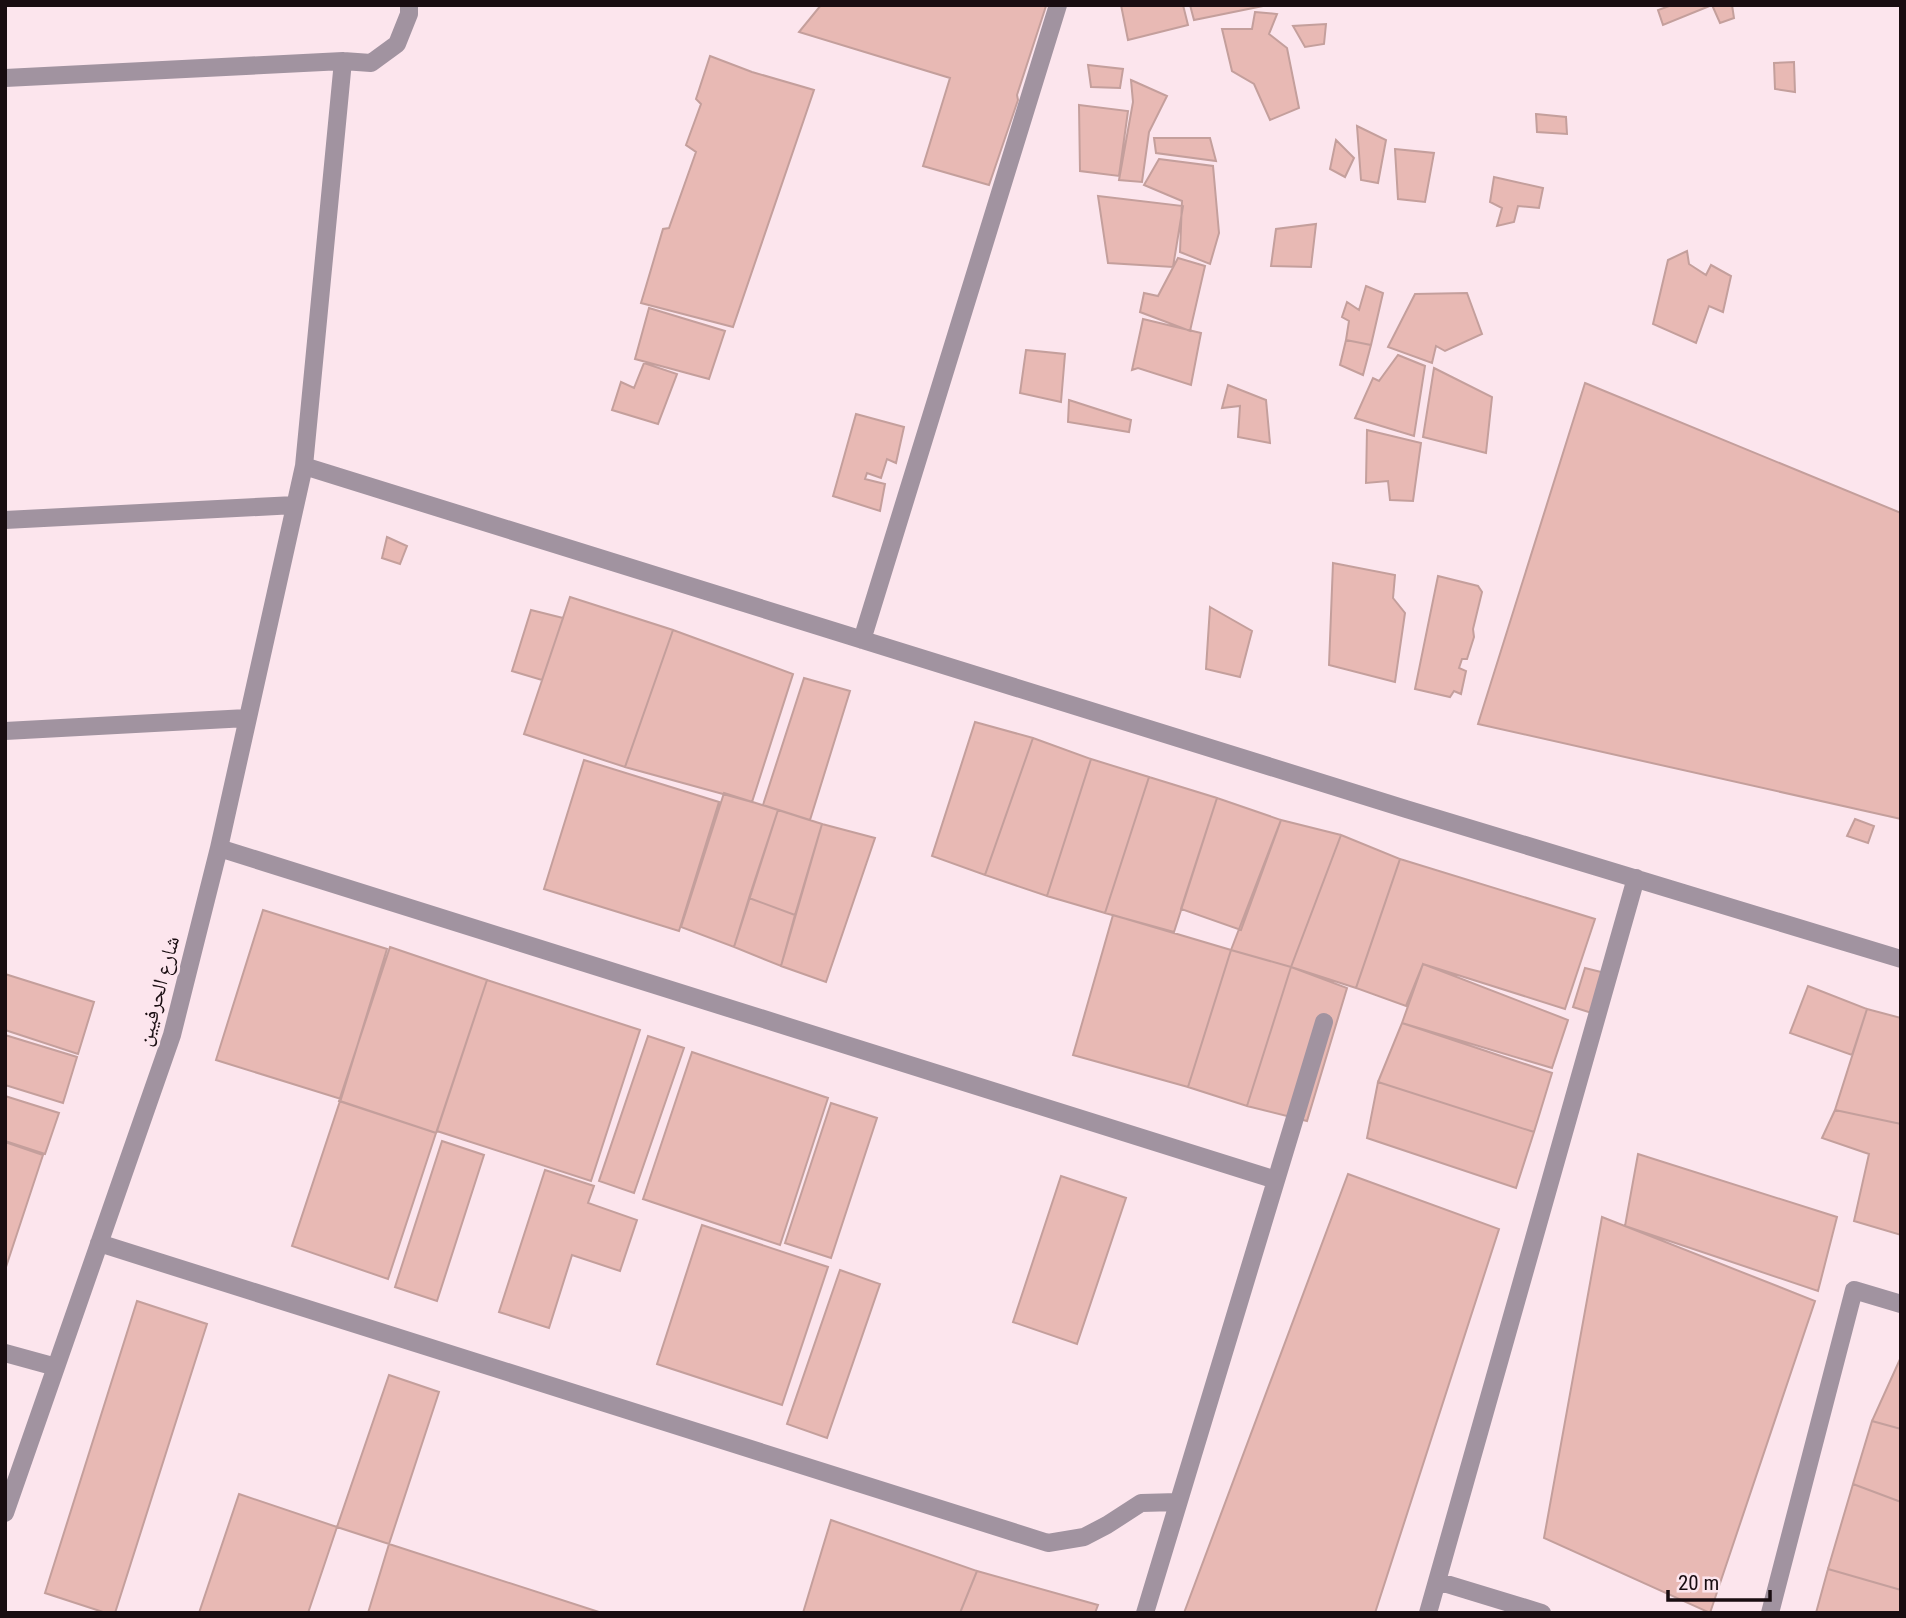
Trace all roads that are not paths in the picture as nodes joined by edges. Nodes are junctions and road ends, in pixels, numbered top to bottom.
1 (410, 5) edge
2 (1058, 5) edge
3 (343, 61) junction
4 (5, 78) edge
5 (303, 466) junction
6 (295, 505) junction
7 (5, 520) edge
8 (862, 640) junction
9 (247, 718) junction
10 (5, 731) edge
11 (219, 848) junction
12 (1636, 877) junction
13 (1901, 958) edge
14 (1324, 1021) dead end
15 (1276, 1180) junction
16 (99, 1243) junction
17 (1901, 1304) edge
18 (5, 1353) edge
19 (56, 1367) junction
20 (1178, 1502) junction
21 (5, 1513) edge
22 (1437, 1581) junction
23 (1145, 1613) edge
24 (1428, 1613) edge
25 (1542, 1613) edge
26 (1770, 1613) edge

1 - 3 street
2 - 8 street
3 - 4 street
3 - 5 street, شارع الحرفيين
5 - 6 street, شارع الحرفيين
5 - 8 street
6 - 7 street
6 - 9 street, شارع الحرفيين
8 - 12 street
9 - 10 street
9 - 11 street, شارع الحرفيين
11 - 15 street
11 - 16 street, شارع الحرفيين
12 - 13 street
12 - 22 street
14 - 15 street
15 - 20 street
16 - 19 street, شارع الحرفيين
16 - 20 street
17 - 26 street
18 - 19 street
19 - 21 street, شارع الحرفيين
20 - 23 street
22 - 24 street
22 - 25 street

